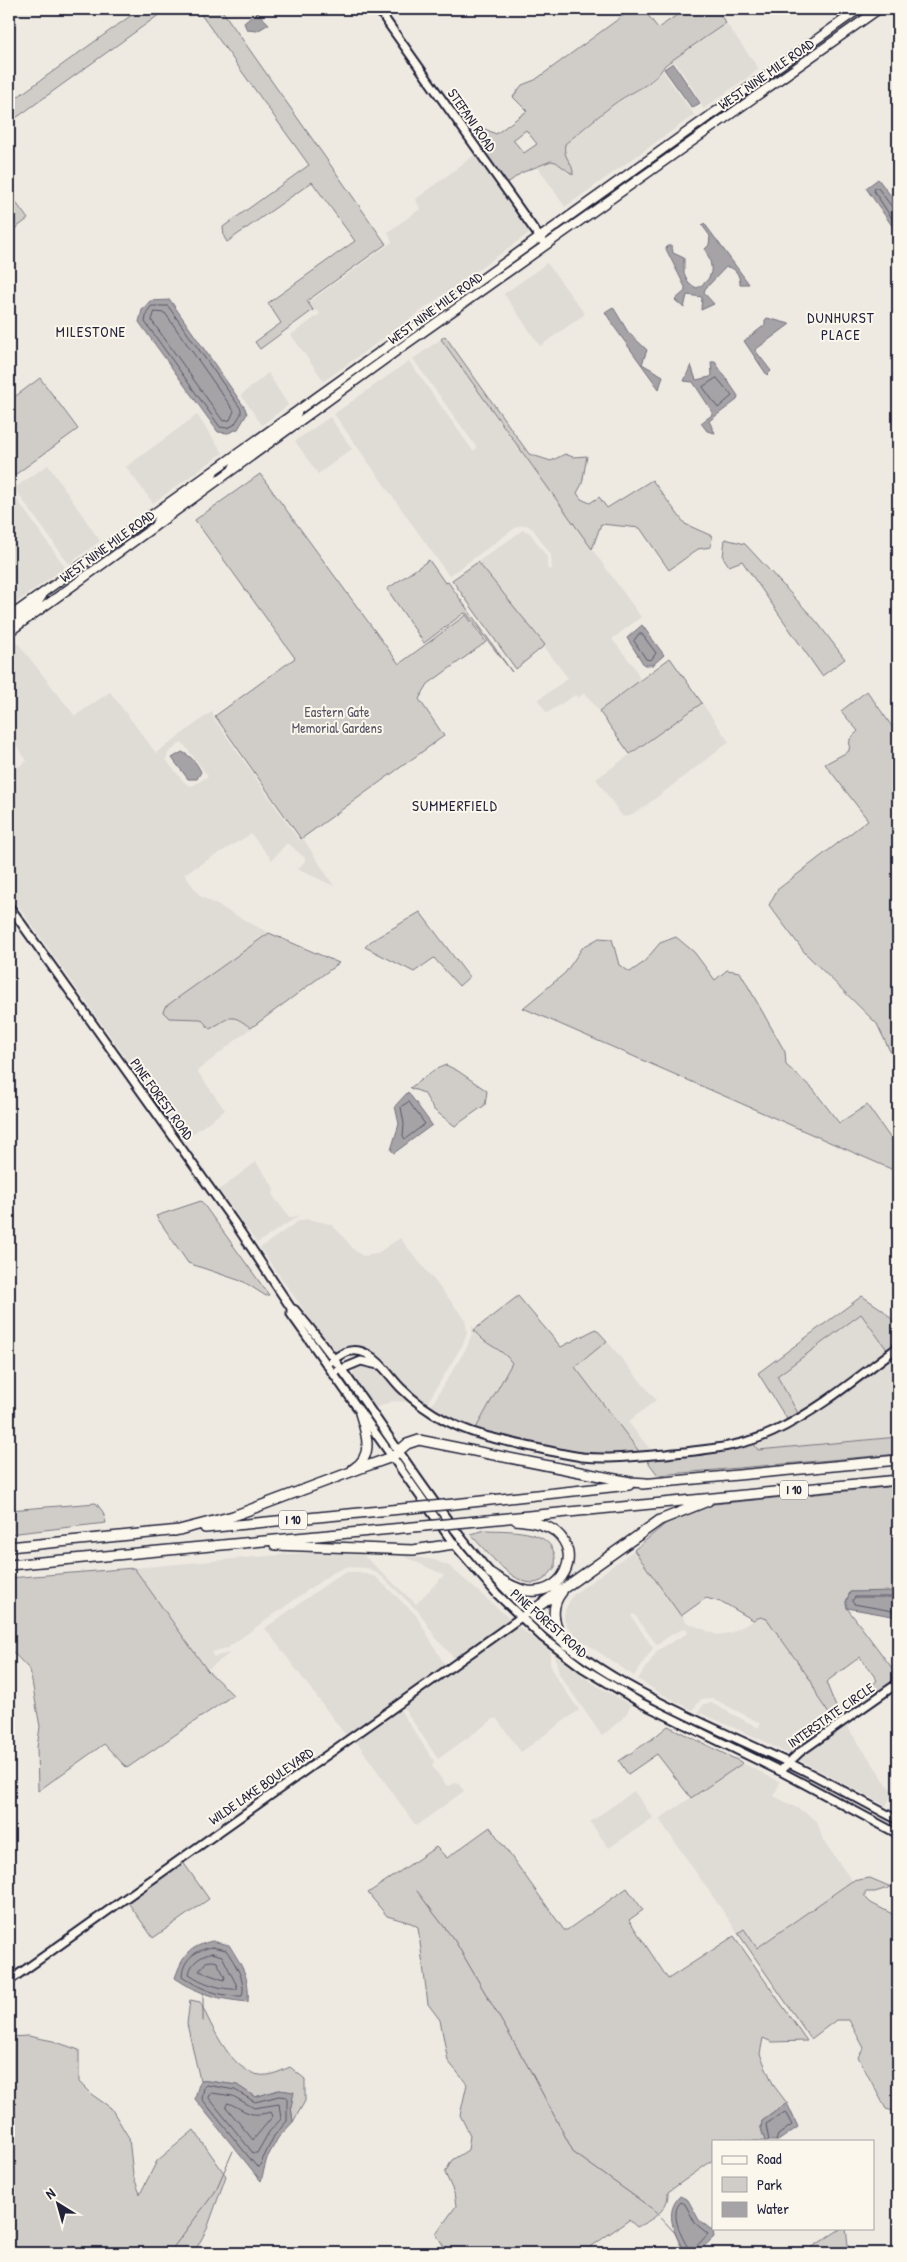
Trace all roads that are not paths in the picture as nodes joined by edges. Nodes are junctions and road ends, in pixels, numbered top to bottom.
1 (378, 9) edge
2 (859, 9) edge
3 (879, 9) edge
4 (850, 15) junction
5 (766, 75) junction
6 (772, 84) junction
7 (690, 142) junction
8 (620, 179) junction
9 (539, 237) junction
10 (545, 245) junction
11 (466, 302) junction
12 (389, 344) junction
13 (324, 404) junction
14 (299, 409) junction
15 (214, 470) junction
16 (231, 472) junction
17 (156, 511) junction
18 (154, 527) junction
19 (78, 582) junction
20 (46, 590) junction
21 (9, 617) edge
22 (9, 624) edge
23 (9, 632) edge
24 (9, 906) edge
25 (291, 1308) junction
26 (898, 1347) edge
27 (334, 1359) junction
28 (354, 1364) junction
29 (327, 1365) junction
30 (383, 1368) junction
31 (341, 1370) junction
32 (332, 1372) junction
33 (351, 1384) junction
34 (360, 1413) junction
35 (395, 1453) junction
36 (898, 1460) edge
37 (338, 1477) junction
38 (898, 1480) edge
39 (646, 1484) junction
40 (720, 1496) junction
41 (503, 1517) junction
42 (175, 1531) junction
43 (250, 1543) junction
44 (454, 1544) junction
45 (9, 1547) edge
46 (9, 1565) edge
47 (490, 1573) junction
48 (573, 1582) junction
49 (529, 1613) junction
50 (520, 1617) junction
51 (566, 1645) junction
52 (898, 1683) edge
53 (787, 1762) junction
54 (780, 1770) junction
55 (898, 1820) edge
56 (898, 1834) edge
57 (9, 1981) edge

1 - 9 main road, STEFANI ROAD
2 - 4 main road, WEST NINE MILE ROAD
3 - 6 main road, WEST NINE MILE ROAD
4 - 5 main road, WEST NINE MILE ROAD
4 - 6 main road
5 - 7 main road
5 - 8 main road, WEST NINE MILE ROAD
6 - 7 main road, WEST NINE MILE ROAD
7 - 10 main road, WEST NINE MILE ROAD
8 - 9 main road, WEST NINE MILE ROAD
8 - 10 main road
9 - 10 main road, STEFANI ROAD
9 - 11 main road
9 - 12 main road, WEST NINE MILE ROAD
10 - 11 main road, WEST NINE MILE ROAD
11 - 13 main road, WEST NINE MILE ROAD
12 - 13 main road
12 - 14 main road, WEST NINE MILE ROAD
13 - 16 main road, WEST NINE MILE ROAD
14 - 15 main road, WEST NINE MILE ROAD
14 - 16 main road
15 - 17 main road, WEST NINE MILE ROAD
15 - 18 main road
16 - 18 main road, WEST NINE MILE ROAD
17 - 19 main road
17 - 20 main road, WEST NINE MILE ROAD
18 - 19 main road, WEST NINE MILE ROAD
19 - 23 main road, WEST NINE MILE ROAD
20 - 21 main road, WEST NINE MILE ROAD
20 - 22 main road
24 - 25 main road, PINE FOREST ROAD
25 - 27 main road, PINE FOREST ROAD
25 - 29 main road, PINE FOREST ROAD
26 - 30 main road
27 - 29 main road
27 - 30 main road
27 - 31 main road, PINE FOREST ROAD
28 - 30 main road
28 - 31 main road
28 - 33 main road
29 - 32 main road, PINE FOREST ROAD
31 - 32 main road
31 - 33 main road, PINE FOREST ROAD
32 - 34 main road, PINE FOREST ROAD
33 - 35 main road, PINE FOREST ROAD
34 - 35 main road, PINE FOREST ROAD
34 - 37 highway
35 - 37 highway
35 - 39 highway
35 - 44 main road, PINE FOREST ROAD
35 - 47 main road, PINE FOREST ROAD
36 - 39 highway, I 10
37 - 42 highway
38 - 40 highway, I 10
39 - 42 highway, I 10, bridge
40 - 41 highway, I 10
40 - 48 highway
41 - 43 highway, I 10, bridge
41 - 47 highway
42 - 45 highway, I 10
43 - 44 highway
43 - 46 highway, I 10
44 - 50 main road, PINE FOREST ROAD
47 - 49 main road, PINE FOREST ROAD
48 - 49 highway
48 - 51 highway
49 - 50 main road, WILDE LAKE BOULEVARD
49 - 51 main road, PINE FOREST ROAD
50 - 54 main road, PINE FOREST ROAD
50 - 57 main road, WILDE LAKE BOULEVARD
51 - 53 main road, PINE FOREST ROAD
52 - 53 main road, INTERSTATE CIRCLE
53 - 54 main road, INTERSTATE CIRCLE
53 - 55 main road, PINE FOREST ROAD
54 - 56 main road, PINE FOREST ROAD

